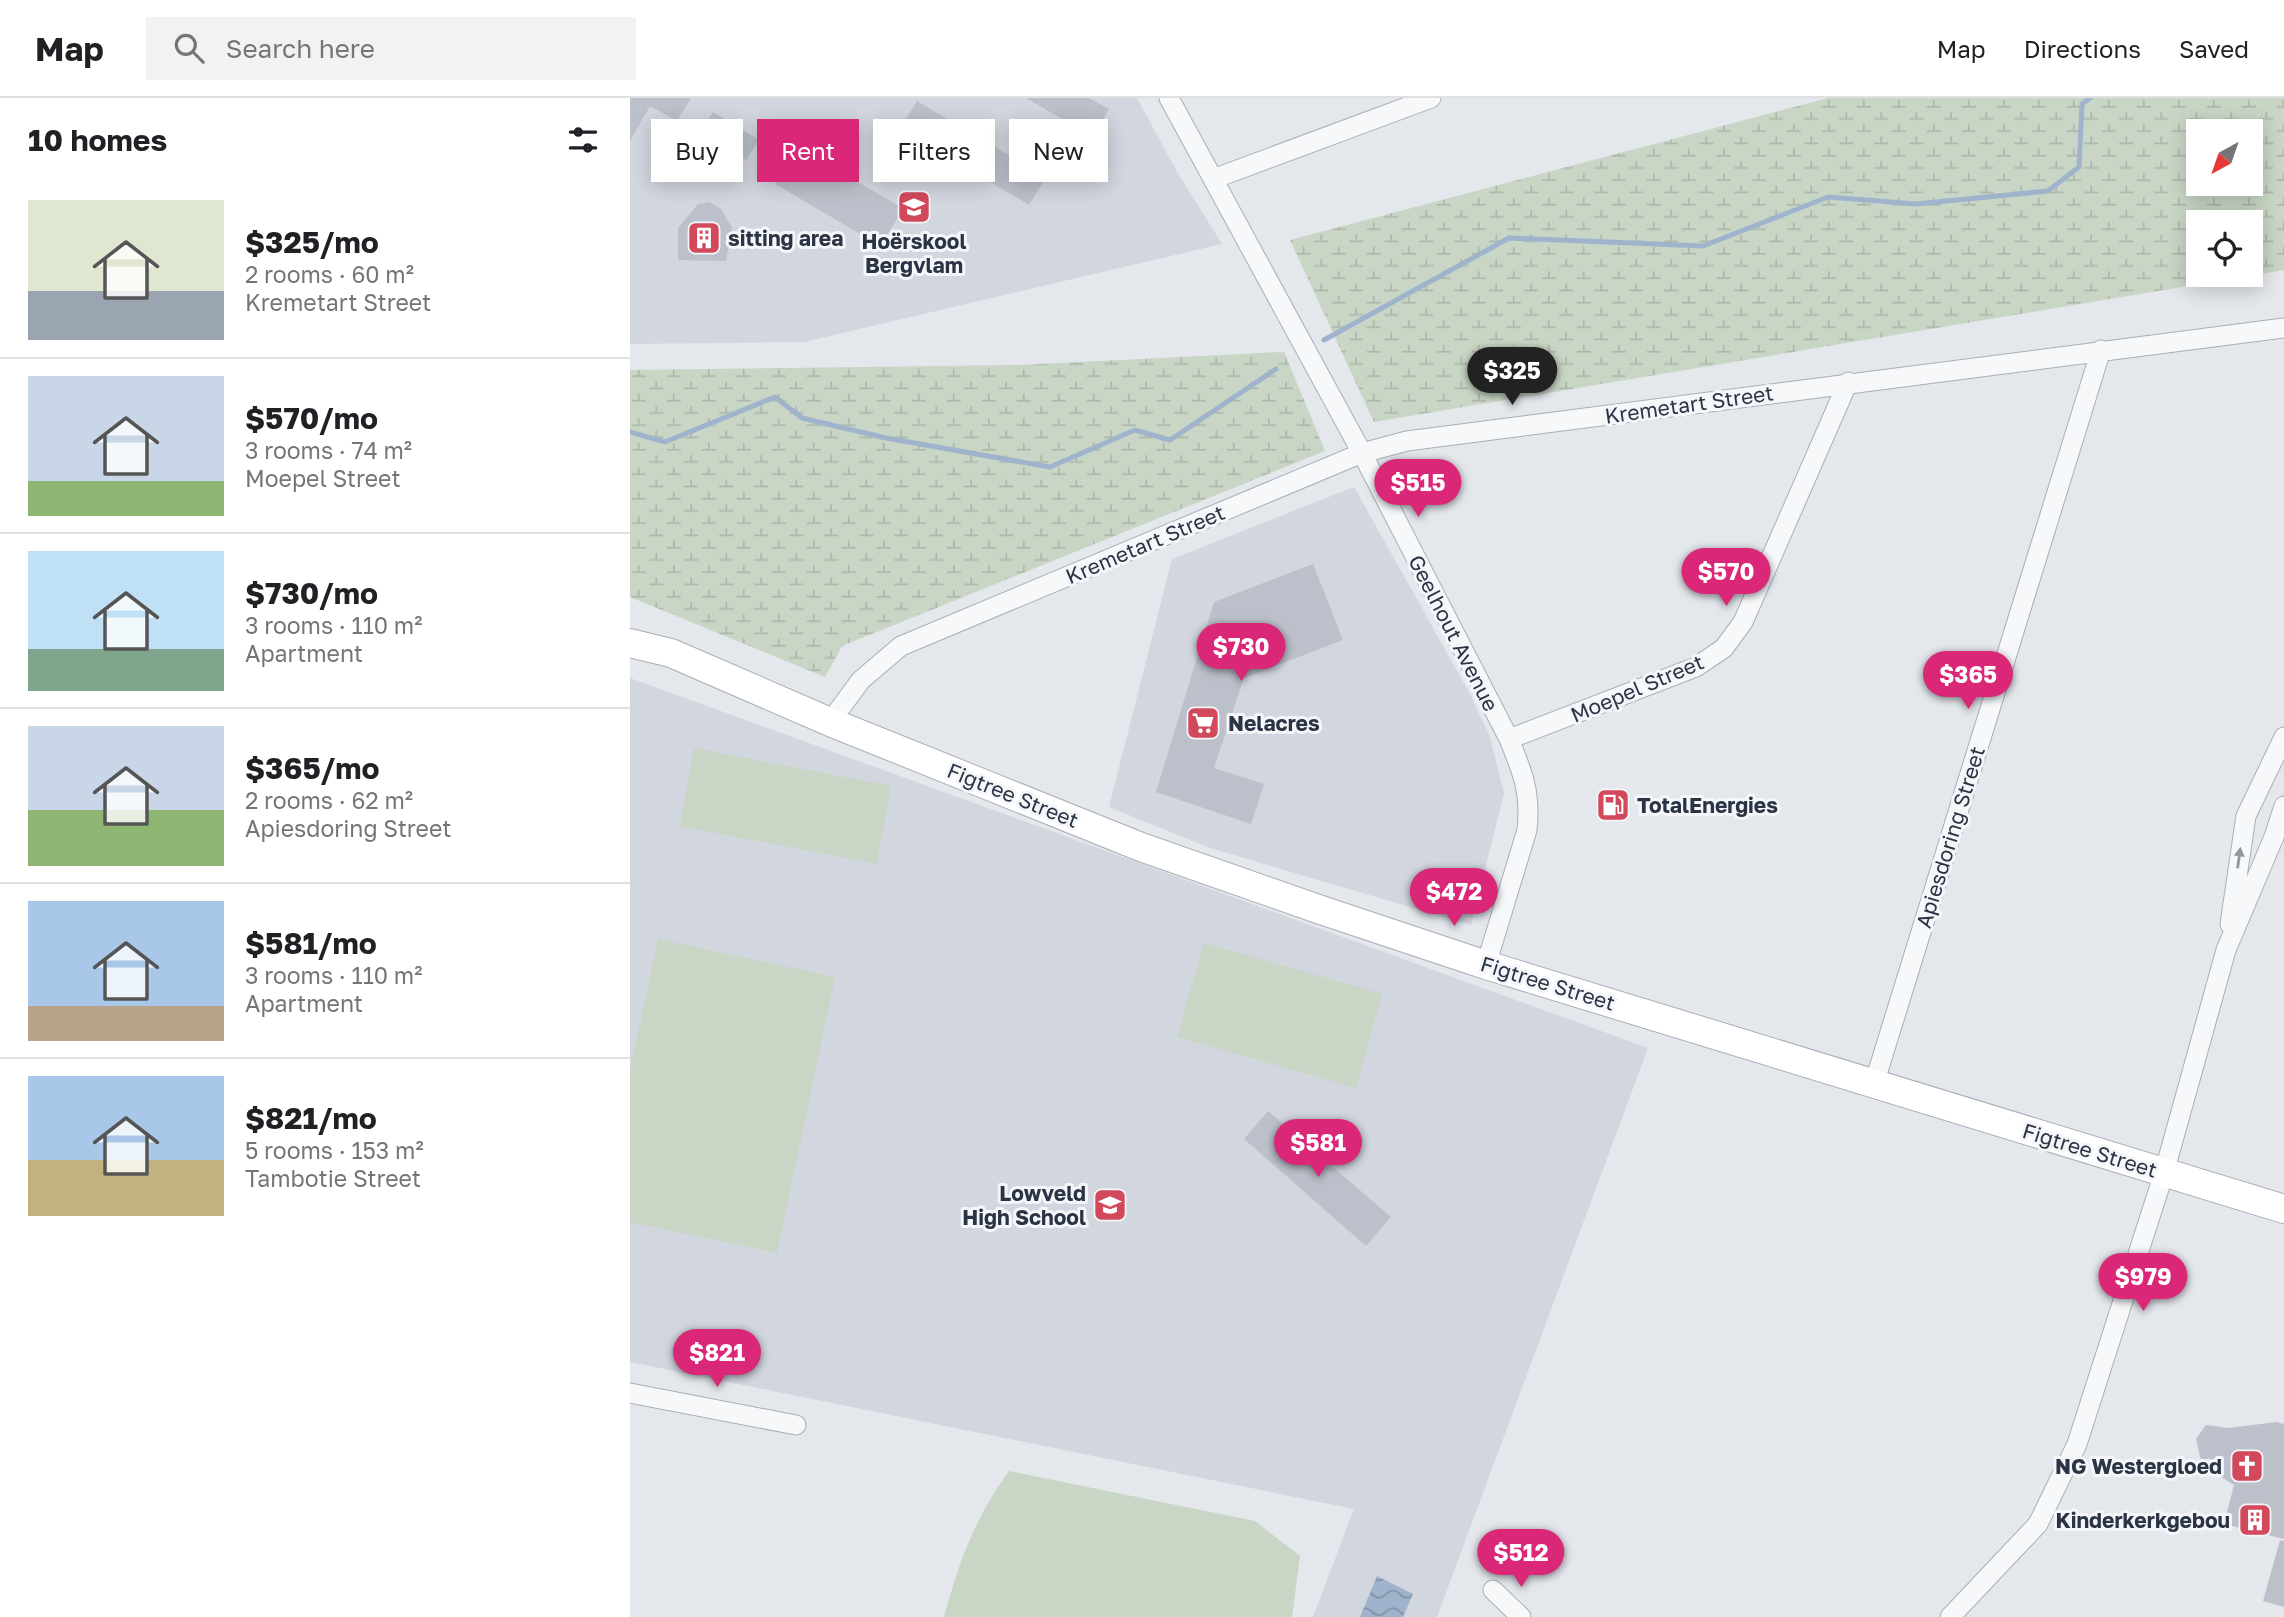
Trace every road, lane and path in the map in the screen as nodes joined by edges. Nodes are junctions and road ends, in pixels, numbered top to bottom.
1 (1169, 98) edge
2 (1431, 98) edge
3 (1213, 179) junction
4 (2284, 328) edge
5 (2101, 350) junction
6 (1848, 382) junction
7 (1362, 453) junction
8 (630, 643) edge
9 (830, 722) junction
10 (2284, 737) edge
11 (1509, 739) junction
12 (2284, 806) edge
13 (2226, 950) junction
14 (1486, 965) junction
15 (1874, 1084) junction
16 (2164, 1173) junction
17 (2284, 1209) edge
18 (630, 1393) edge
19 (796, 1425) dead end
20 (1493, 1590) dead end
21 (1521, 1617) edge
22 (1950, 1617) edge

1 - 3 street, Geelhout Avenue
2 - 3 street
3 - 7 street, Geelhout Avenue
4 - 5 street, Kremetart Street
5 - 6 street, Kremetart Street
5 - 15 street, Apiesdoring Street
6 - 7 street, Kremetart Street
6 - 11 street, Moepel Street
7 - 9 street, Kremetart Street
7 - 11 street, Geelhout Avenue
8 - 9 street, Figtree Street
9 - 14 street, Figtree Street
13 -> 10 street
11 - 14 street, Geelhout Avenue
12 - 13 street
13 - 16 street
14 - 15 street, Figtree Street
15 - 16 street, Figtree Street
16 - 17 street, Figtree Street
16 - 22 street
18 - 19 street
20 - 21 street

